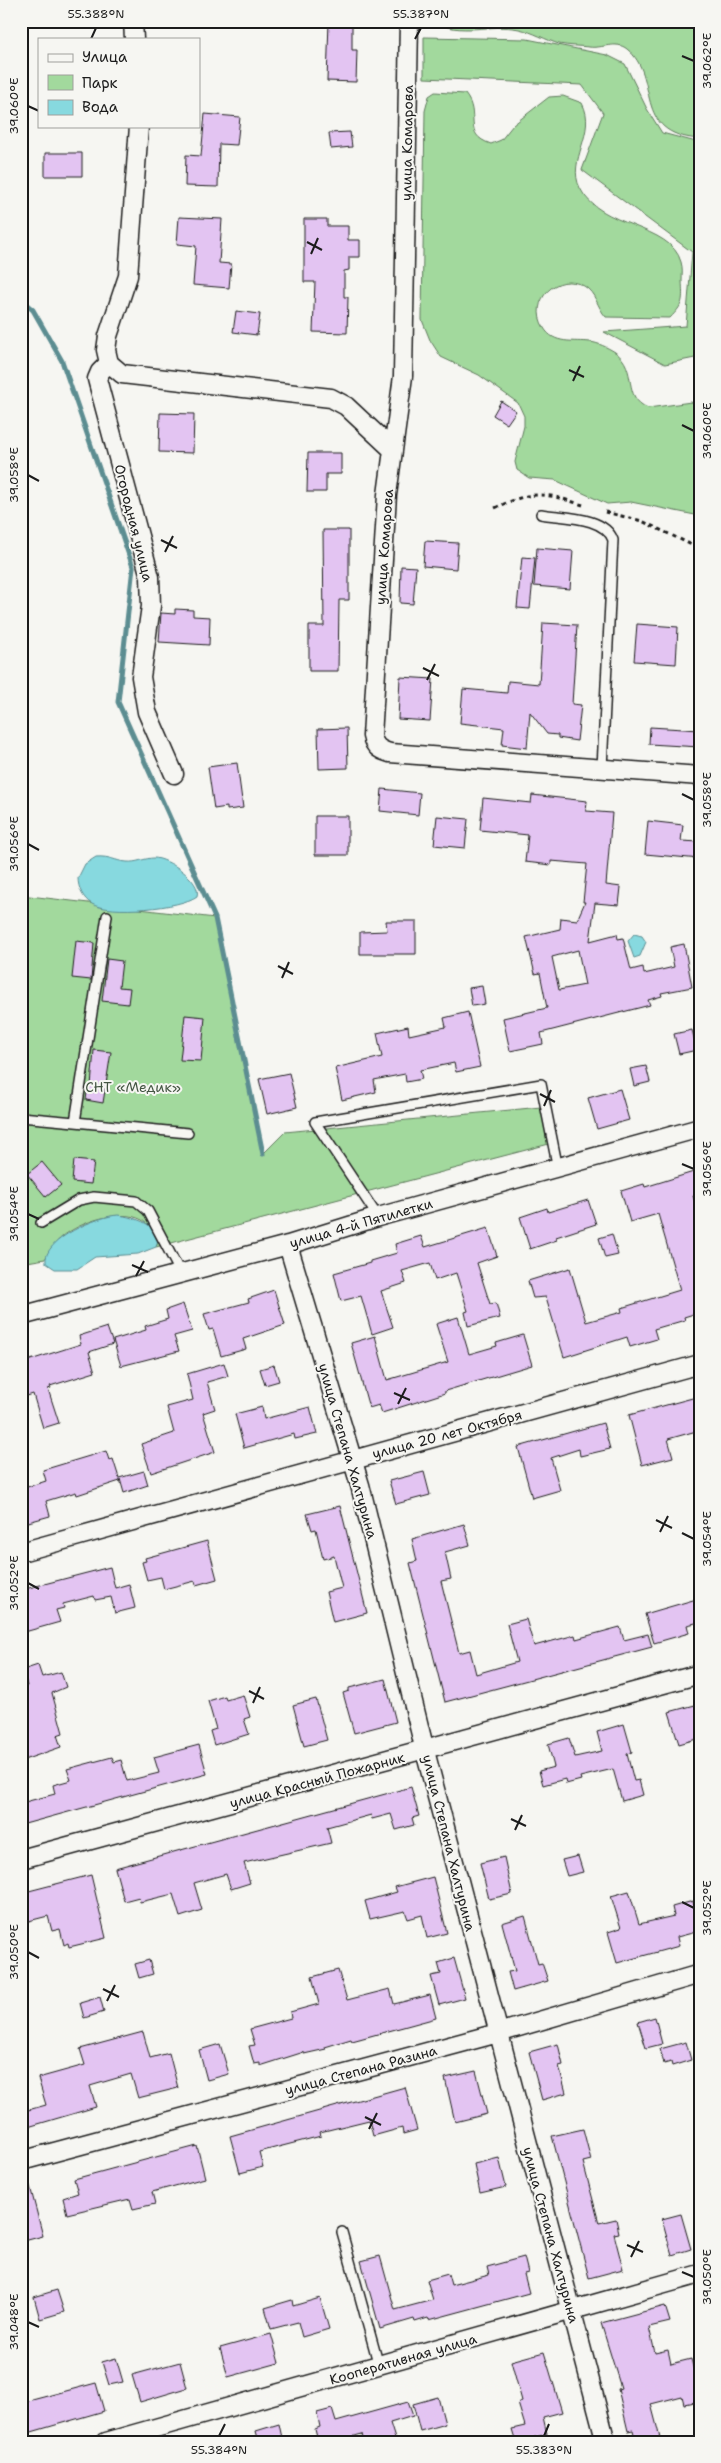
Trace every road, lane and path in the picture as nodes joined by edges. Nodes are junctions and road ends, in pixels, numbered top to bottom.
1 (133, 21) edge
2 (408, 21) edge
3 (134, 38) edge
4 (139, 128) edge
5 (109, 363) junction
6 (393, 450) junction
7 (541, 514) dead end
8 (602, 768) junction
9 (174, 774) dead end
10 (700, 776) edge
11 (107, 916) dead end
12 (21, 1117) edge
13 (76, 1122) junction
14 (700, 1128) edge
15 (188, 1133) dead end
16 (558, 1169) junction
17 (378, 1217) junction
18 (41, 1223) dead end
19 (288, 1245) junction
20 (181, 1274) junction
21 (21, 1316) edge
22 (700, 1364) edge
23 (352, 1460) junction
24 (21, 1552) edge
25 (700, 1674) edge
26 (425, 1751) junction
27 (21, 1859) edge
28 (700, 1974) edge
29 (498, 2033) junction
30 (21, 2161) edge
31 (342, 2232) dead end
32 (700, 2274) edge
33 (572, 2312) junction
34 (379, 2366) junction
35 (106, 2442) edge
36 (606, 2442) edge

1 - 3 street
2 - 6 street, улица Комарова
4 - 5 street
5 - 6 street
5 - 9 street, Огородная улица
6 - 8 street, улица Комарова
7 - 8 lane
8 - 10 street, улица Комарова
11 - 13 lane
12 - 13 lane
13 - 15 lane
14 - 16 street, улица 4-й Пятилетки
16 - 17 street, улица 4-й Пятилетки
16 - 17 lane
17 - 19 street, улица 4-й Пятилетки
18 - 20 lane
19 - 20 street, улица 4-й Пятилетки
19 - 23 street, улица Степана Халтурина
20 - 21 street, улица 4-й Пятилетки
22 - 23 street, улица 20 лет Октября
23 - 24 street, улица 20 лет Октября
23 - 26 street, улица Степана Халтурина
25 - 26 street, улица Красный Пожарник
26 - 27 street, улица Красный Пожарник
26 - 29 street, улица Степана Халтурина
28 - 29 street, улица Степана Разина
29 - 30 street, улица Степана Разина
29 - 33 street, улица Степана Халтурина
31 - 34 lane
32 - 33 street, Кооперативная улица
33 - 34 street, Кооперативная улица
33 - 36 street, улица Степана Халтурина
34 - 35 street, Кооперативная улица

